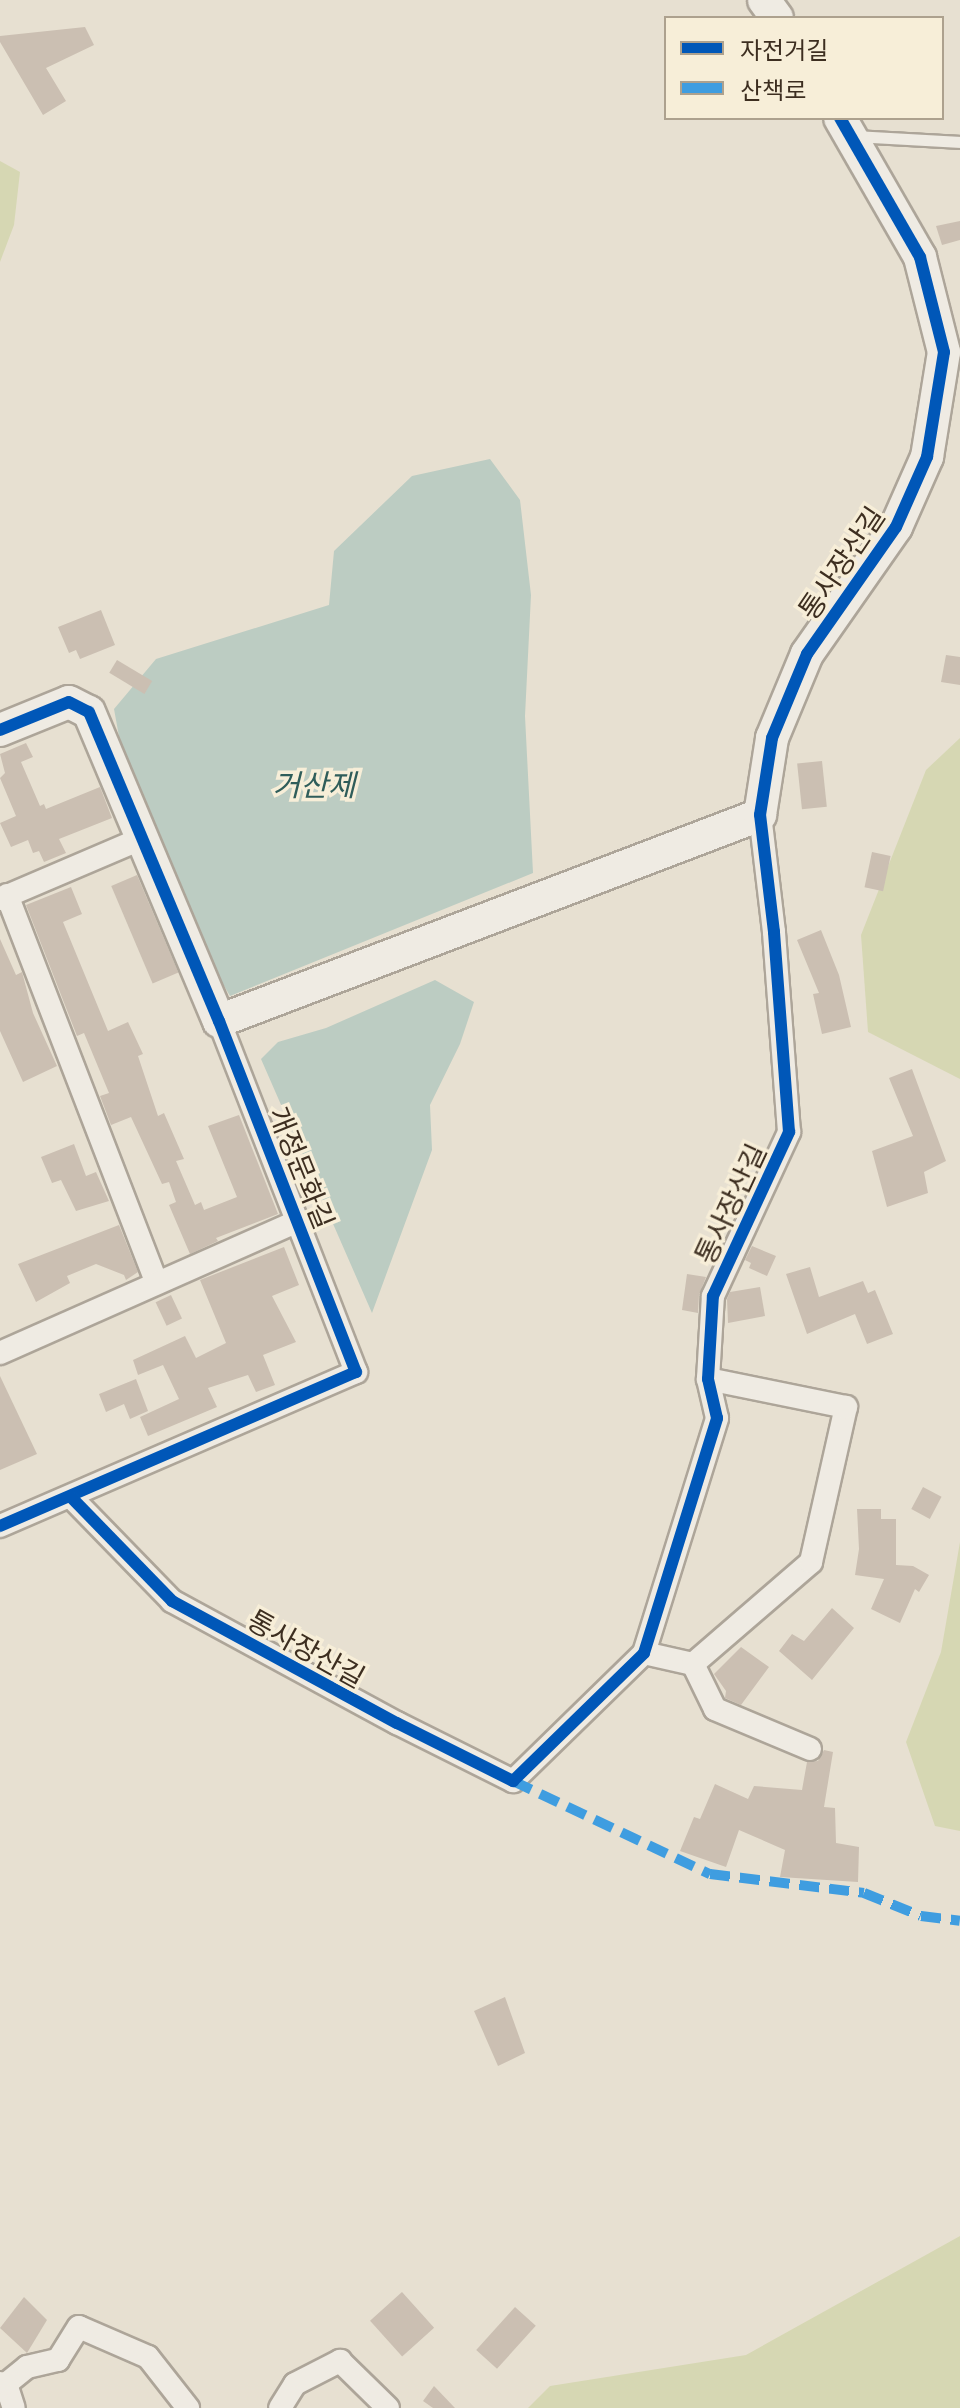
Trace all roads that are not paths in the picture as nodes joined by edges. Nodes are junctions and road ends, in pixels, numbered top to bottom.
1 (845, 127) edge
2 (960, 142) edge
3 (0, 730) edge
4 (760, 815) junction
5 (143, 838) junction
6 (4, 897) edge
7 (219, 1021) junction
8 (298, 1221) junction
9 (156, 1281) junction
10 (0, 1353) edge
11 (708, 1379) junction
12 (71, 1497) junction
13 (0, 1526) edge
14 (644, 1653) junction
15 (693, 1664) junction
16 (810, 1749) dead end
17 (3, 2383) edge
18 (14, 2408) edge
19 (188, 2408) edge
20 (280, 2408) edge
21 (388, 2408) edge

1 - 2 lane
1 - 4 street, 통사장산길
3 - 5 street, 개정문화길
4 - 7 street
4 - 11 street, 통사장산길
5 - 6 street
5 - 7 street, 개정문화길
6 - 9 street
7 - 8 street, 개정문화길
8 - 9 street, 개정문화길
8 - 12 street, 개정문화길
9 - 10 street, 개정문화길
11 - 14 street, 통사장산길
11 - 15 street
12 - 13 street, 개정문화길
12 - 14 street, 통사장산길
14 - 15 street
15 - 16 street
17 - 18 street
17 - 19 street
20 - 21 street

